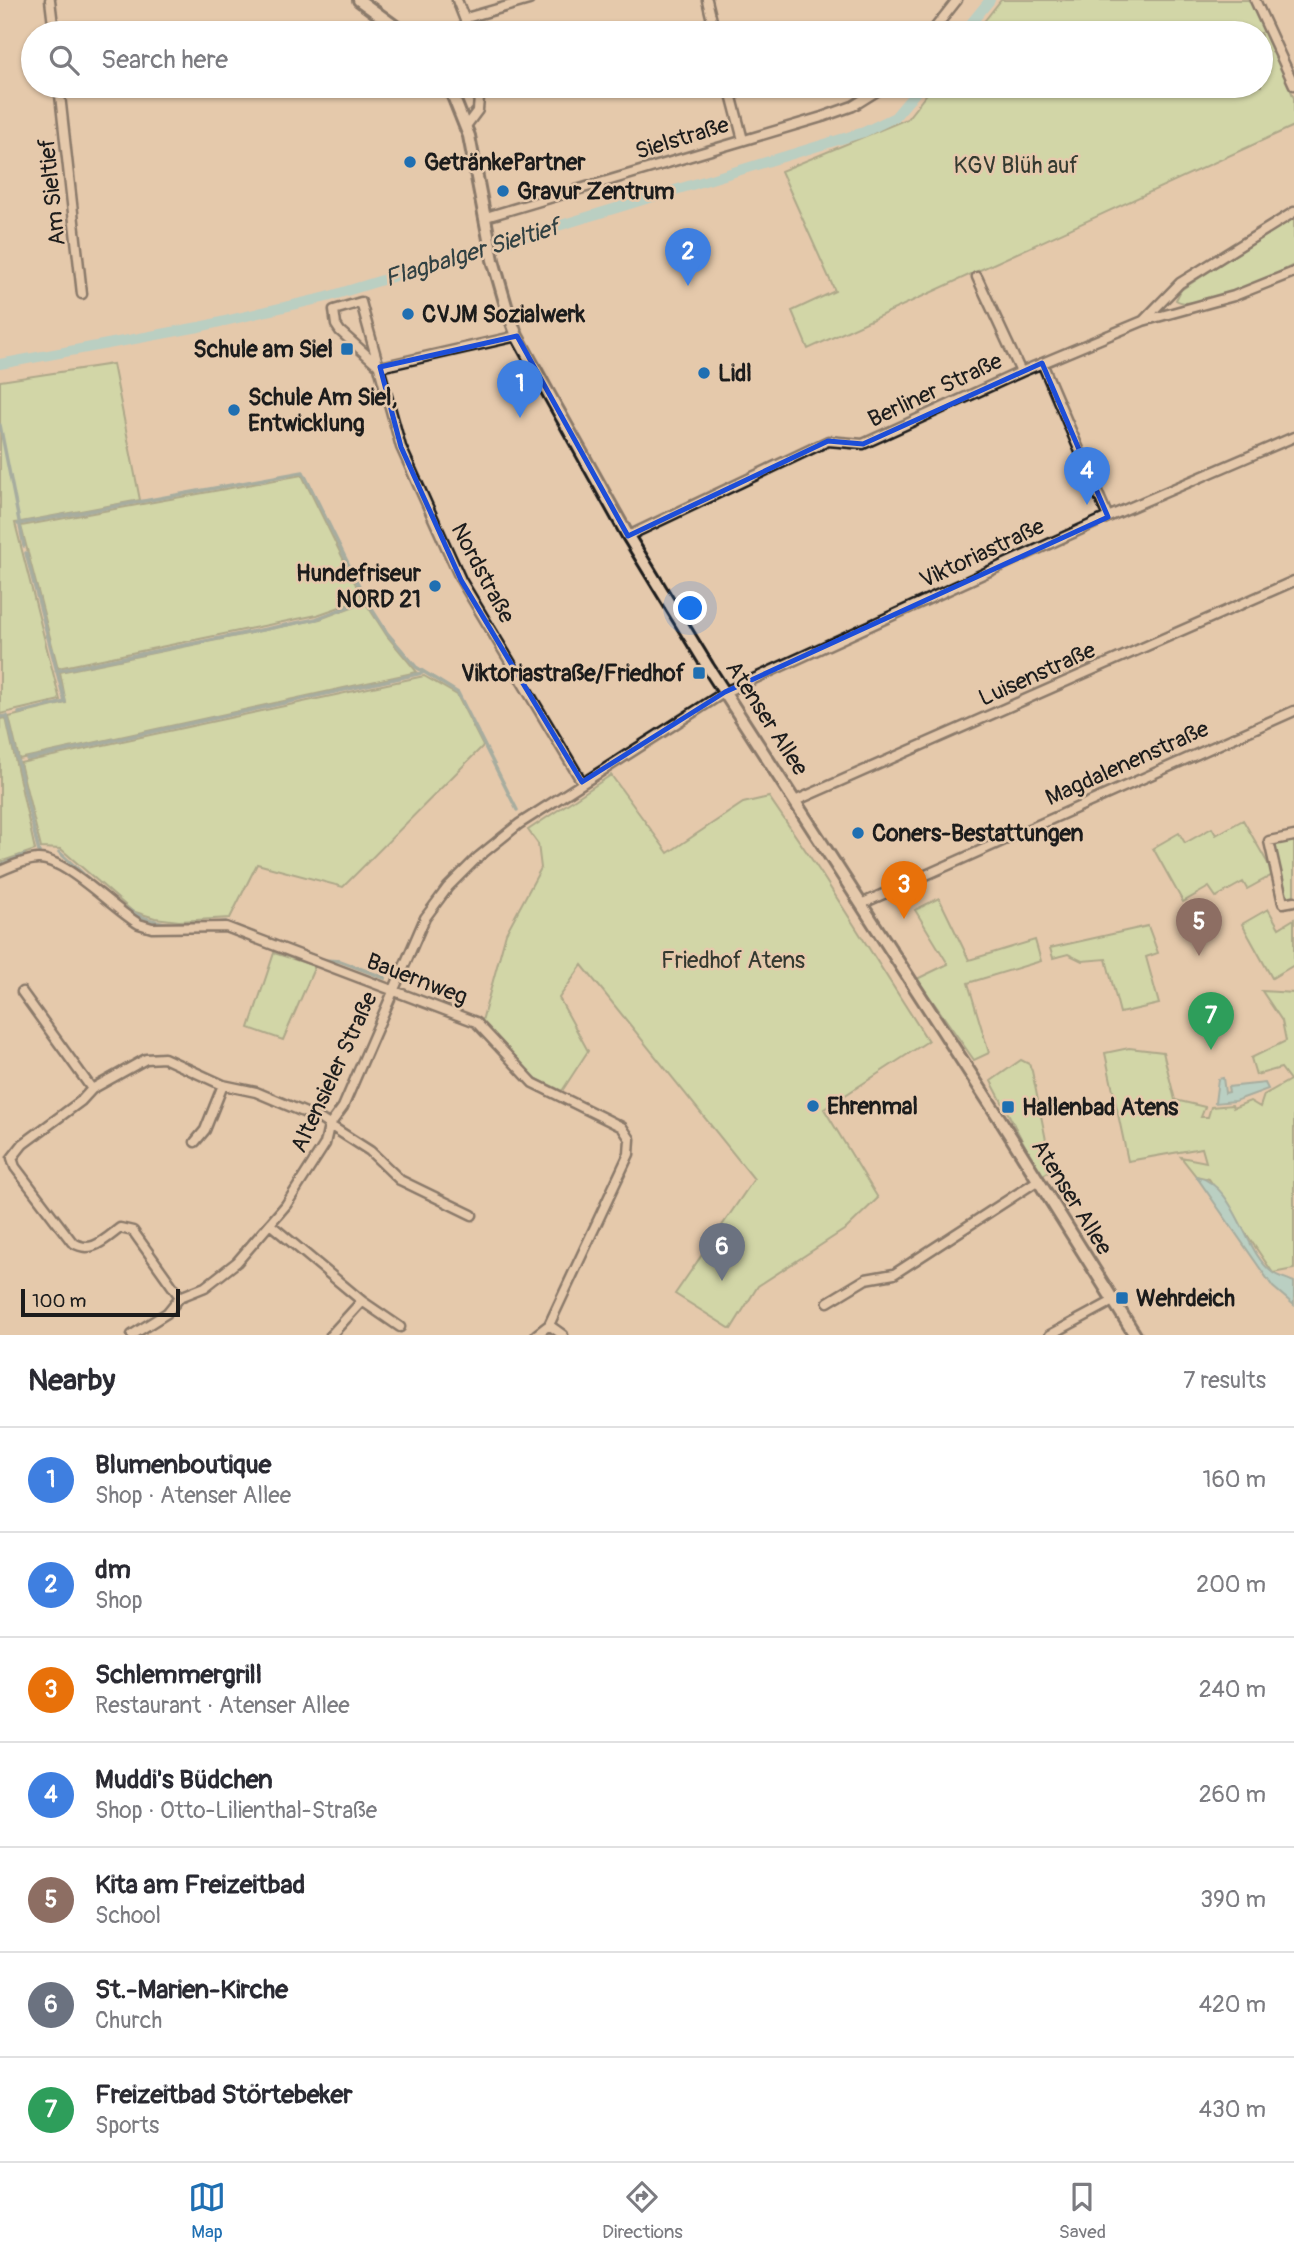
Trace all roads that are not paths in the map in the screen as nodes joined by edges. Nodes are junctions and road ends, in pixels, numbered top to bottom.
1 (50, 0) edge
2 (359, 0) edge
3 (457, 0) edge
4 (529, 0) edge
5 (707, 0) edge
6 (957, 0) edge
7 (1255, 0) edge
8 (510, 3) edge
9 (466, 18) junction
10 (53, 21) edge
11 (388, 21) edge
12 (467, 21) edge
13 (712, 21) edge
14 (940, 21) edge
15 (1265, 21) edge
16 (1273, 39) edge
17 (1294, 85) edge
18 (61, 98) edge
19 (454, 98) edge
20 (479, 98) edge
21 (732, 98) edge
22 (866, 98) edge
23 (466, 126) junction
24 (743, 140) junction
25 (1294, 212) edge
26 (485, 217) junction
27 (1294, 272) edge
28 (977, 277) dead end
29 (82, 294) dead end
30 (1143, 321) junction
31 (517, 336) junction
32 (1042, 363) junction
33 (380, 367) junction
34 (1021, 372) junction
35 (1294, 437) edge
36 (1108, 517) junction
37 (628, 536) junction
38 (1294, 581) edge
39 (725, 692) junction
40 (1294, 711) edge
41 (582, 782) junction
42 (795, 801) junction
43 (1294, 836) edge
44 (0, 871) edge
45 (1294, 901) edge
46 (861, 904) junction
47 (393, 990) junction
48 (22, 992) dead end
49 (223, 1085) junction
50 (92, 1089) junction
51 (329, 1126) junction
52 (195, 1142) dead end
53 (1037, 1181) junction
54 (472, 1215) dead end
55 (271, 1225) junction
56 (180, 1297) junction
57 (362, 1301) junction
58 (1113, 1301) junction
59 (828, 1302) dead end
60 (549, 1325) junction
61 (400, 1327) dead end
62 (132, 1335) edge
63 (331, 1335) edge
64 (536, 1335) edge
65 (563, 1335) edge
66 (1050, 1335) edge
67 (1135, 1335) edge

1 - 10 street
2 - 11 street
3 - 9 street
4 - 8 street
5 - 13 street
6 - 14 street
7 - 15 street
8 - 9 street
9 - 12 street
16 - 17 street
18 - 29 street, Am Sieltief
19 - 23 street, Atenser Allee
20 - 23 street
21 - 24 street
22 - 24 street, Sielstraße
23 - 26 street, Atenser Allee
24 - 26 street, Sielstraße
25 - 30 street, Berliner Straße
26 - 31 street, Atenser Allee
27 - 30 street, Berliner Straße
28 - 34 street
30 - 32 street, Berliner Straße
31 - 33 street
31 - 37 street, Atenser Allee
32 - 34 street, Berliner Straße
32 - 36 street
33 - 33 street, Nordstraße
33 - 41 street, Nordstraße
34 - 37 street, Berliner Straße
35 - 36 street, Viktoriastraße
36 - 39 street, Viktoriastraße
37 - 39 street, Atenser Allee
38 - 42 street, Luisenstraße
39 - 41 street, Altensieler Straße
39 - 42 street, Atenser Allee
40 - 46 street, Magdalenenstraße
41 - 47 street, Altensieler Straße
42 - 46 street, Atenser Allee
43 - 45 street
44 - 47 street, Bauernweg
46 - 53 street, Atenser Allee
47 - 51 street, Altensieler Straße
47 - 60 street, Bauernweg
48 - 50 street
49 - 50 street
49 - 51 street
49 - 52 street
50 - 56 street
51 - 54 street
51 - 55 street, Altensieler Straße
53 - 58 street, Atenser Allee
53 - 59 street
55 - 56 street, Altensieler Straße
55 - 57 street
56 - 62 street, Altensieler Straße
57 - 61 street
57 - 63 street
58 - 66 street
58 - 67 street, Atenser Allee
60 - 64 street
60 - 65 street

